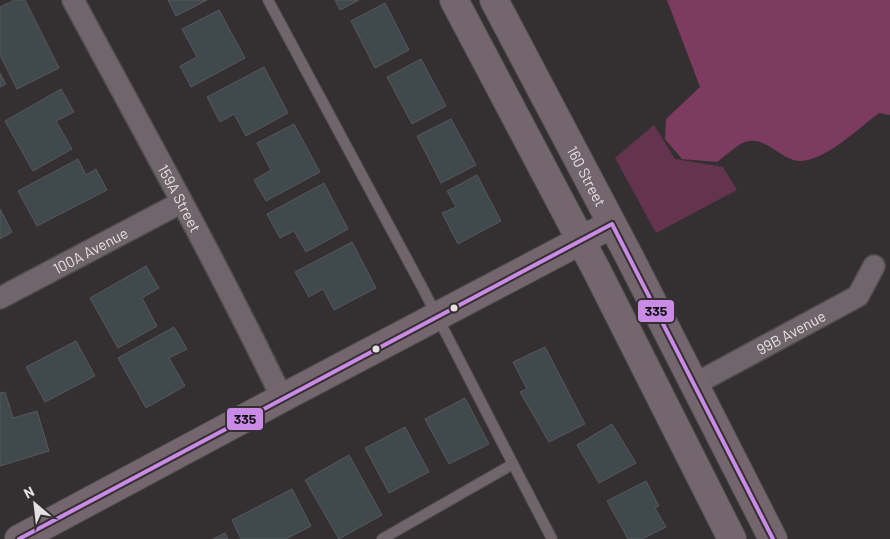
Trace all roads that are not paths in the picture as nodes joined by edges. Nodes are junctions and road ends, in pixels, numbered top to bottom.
1 (73, 0) edge
2 (268, 0) edge
3 (454, 0) edge
4 (494, 0) edge
5 (182, 202) junction
6 (612, 224) junction
7 (581, 239) junction
8 (874, 266) dead end
9 (0, 298) edge
10 (437, 316) junction
11 (695, 384) junction
12 (282, 398) junction
13 (513, 464) junction
14 (19, 539) edge
15 (382, 539) edge
16 (552, 539) edge
17 (732, 539) edge
18 (773, 539) edge

1 - 5 street, 159A Street
2 - 10 lane
3 - 7 main road
4 - 6 main road, 160 Street
5 - 9 street, 100A Avenue
5 - 12 street, 159A Street
6 - 7 main road
6 - 11 main road, 160 Street
7 - 10 main road
7 - 17 main road
8 - 11 street, 99B Avenue
10 - 12 main road
10 - 13 lane
11 - 18 main road, 160 Street
12 - 14 main road
13 - 15 lane
13 - 16 lane

